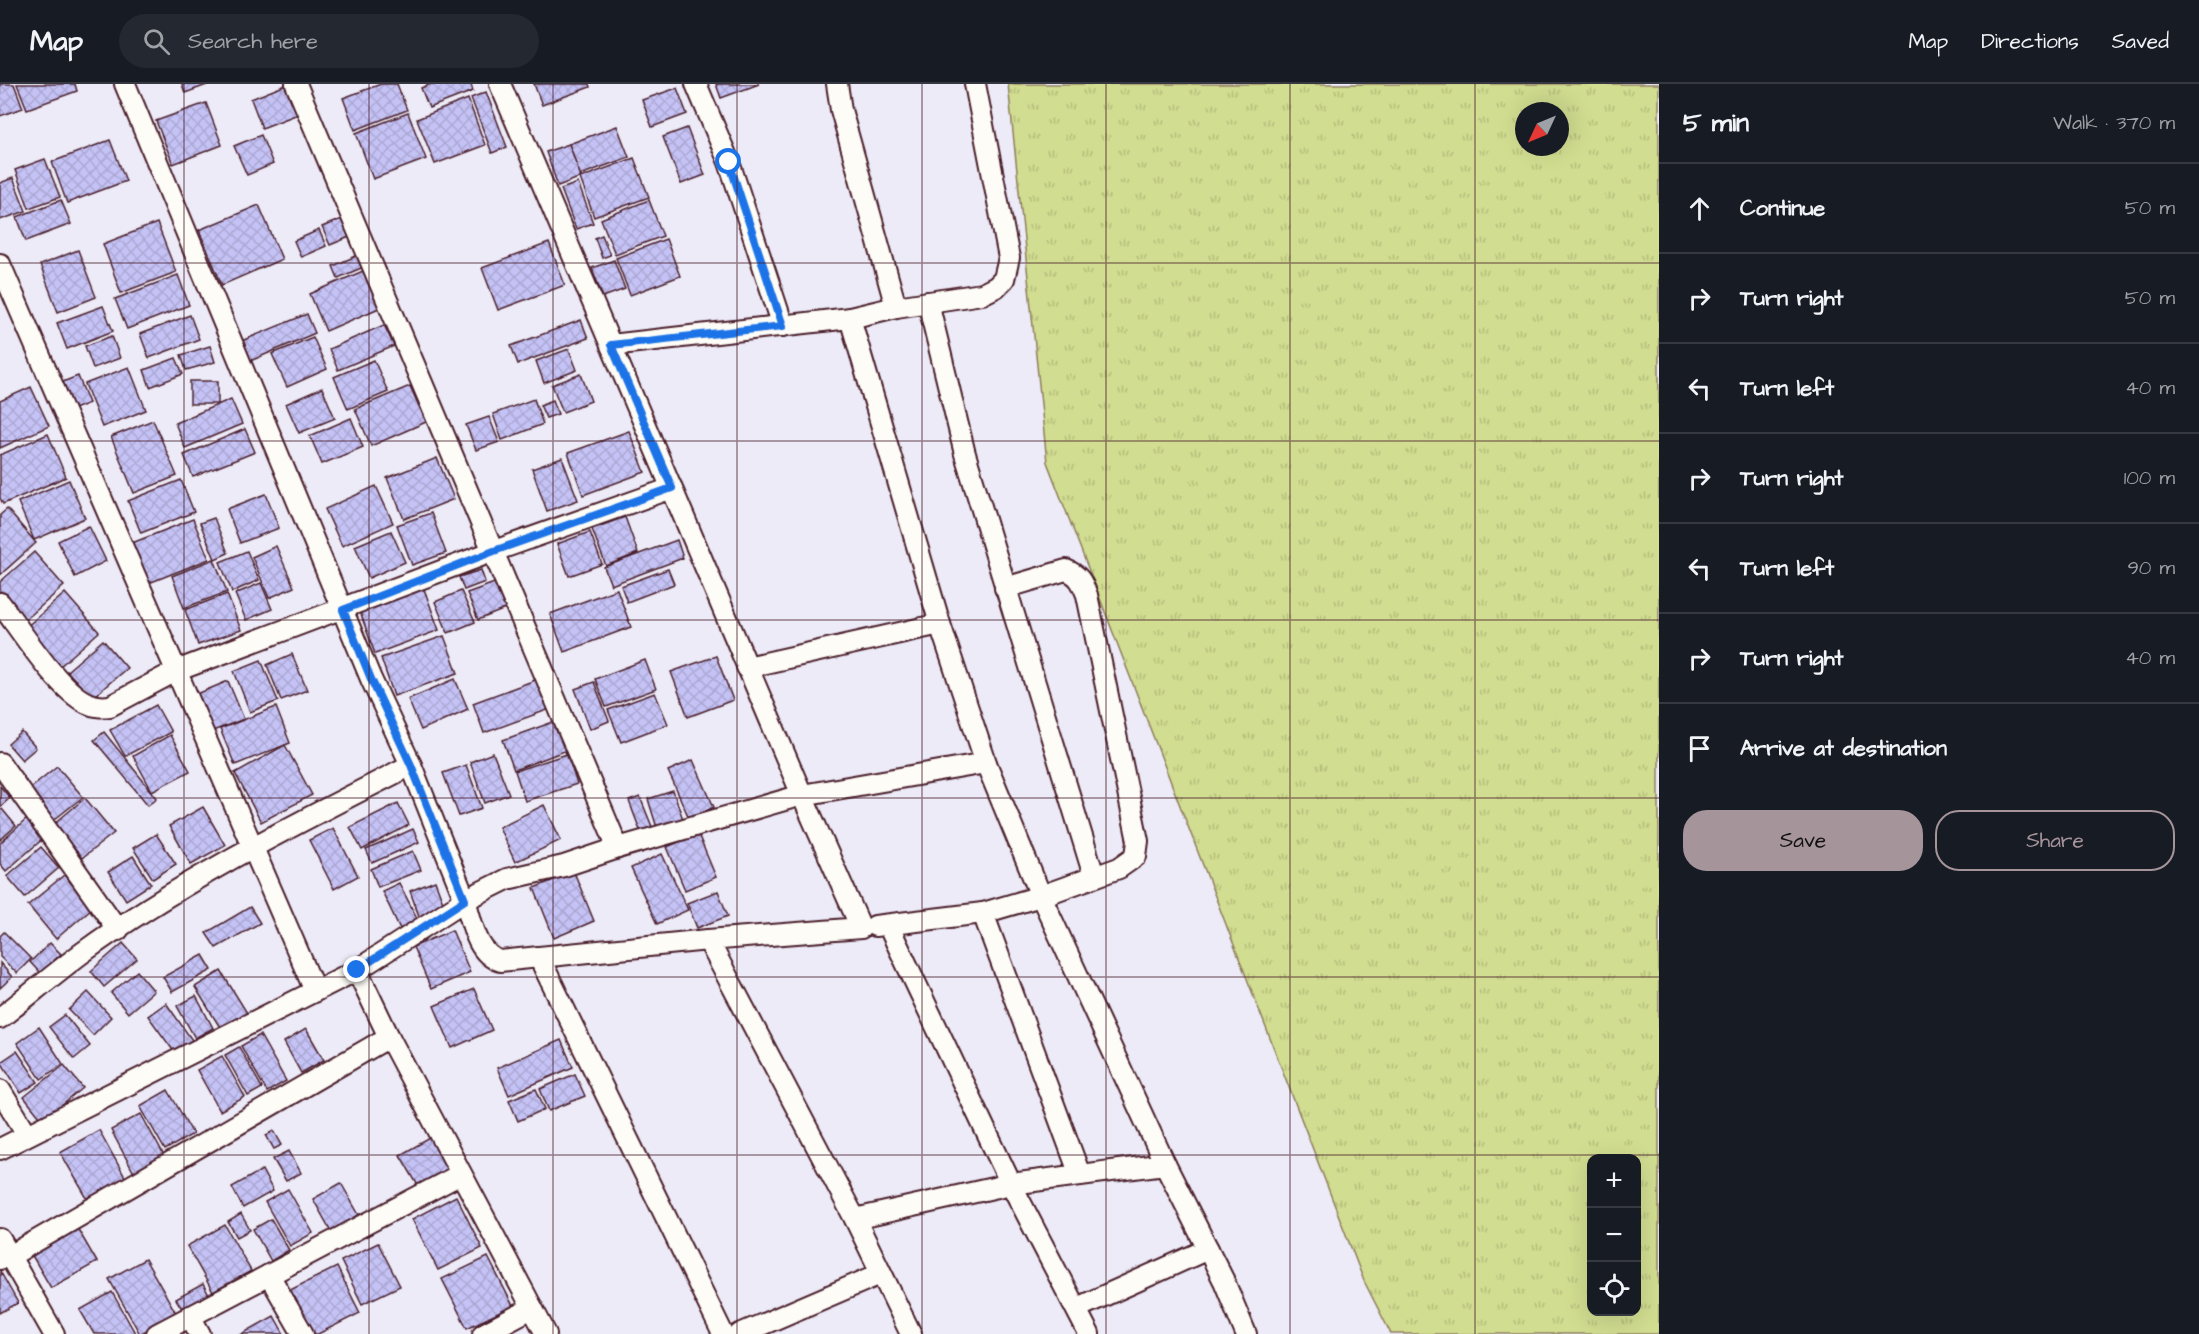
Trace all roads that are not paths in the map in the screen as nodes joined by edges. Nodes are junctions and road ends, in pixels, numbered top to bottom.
1 (124, 84) edge
2 (296, 84) edge
3 (500, 84) edge
4 (696, 84) edge
5 (837, 84) edge
6 (975, 84) edge
7 (0, 264) edge
8 (928, 302) junction
9 (896, 307) junction
10 (850, 318) junction
11 (783, 326) junction
12 (611, 345) junction
13 (672, 488) junction
14 (494, 551) junction
15 (1005, 588) junction
16 (0, 603) edge
17 (343, 610) junction
18 (940, 624) junction
19 (747, 667) junction
20 (176, 671) junction
21 (0, 763) edge
22 (986, 763) junction
23 (411, 765) junction
24 (802, 795) junction
25 (254, 847) junction
26 (618, 848) junction
27 (1094, 876) junction
28 (1041, 896) junction
29 (465, 900) junction
30 (983, 913) junction
31 (888, 925) junction
32 (861, 928) junction
33 (117, 930) junction
34 (708, 940) junction
35 (539, 957) junction
36 (357, 970) junction
37 (315, 991) junction
38 (0, 1018) edge
39 (389, 1037) junction
40 (0, 1090) edge
41 (27, 1134) junction
42 (0, 1149) edge
43 (1165, 1164) junction
44 (461, 1174) junction
45 (1080, 1175) junction
46 (1011, 1184) junction
47 (855, 1219) junction
48 (0, 1239) edge
49 (1208, 1249) junction
50 (5, 1258) edge
51 (880, 1274) junction
52 (269, 1275) junction
53 (532, 1308) junction
54 (1077, 1308) junction
55 (190, 1316) junction
56 (54, 1334) edge
57 (157, 1334) edge
58 (200, 1334) edge
59 (303, 1334) edge
60 (483, 1334) edge
61 (546, 1334) edge
62 (723, 1334) edge
63 (740, 1334) edge
64 (911, 1334) edge
65 (1089, 1334) edge
66 (1246, 1334) edge

1 - 17 street
2 - 14 street
3 - 12 street
4 - 11 street
5 - 9 street
6 - 8 street
7 - 20 street
8 - 9 street
8 - 15 street
9 - 10 street
10 - 11 street
10 - 18 street
11 - 12 street
12 - 13 street
13 - 14 street
13 - 19 street
14 - 17 street
14 - 26 street
15 - 27 street
15 - 27 street
16 - 20 street
17 - 20 street
17 - 23 street
18 - 19 street
18 - 22 street
19 - 24 street
20 - 25 street
21 - 33 street
22 - 24 street
22 - 28 street
23 - 25 street
23 - 29 street
24 - 26 street
24 - 32 street
25 - 33 street
25 - 37 street
26 - 29 street
27 - 28 street
28 - 30 street
28 - 43 street
29 - 35 street
29 - 36 street
30 - 31 street
30 - 45 street
31 - 32 street
31 - 46 street
32 - 34 street
33 - 38 street
34 - 35 street
34 - 47 street
35 - 62 street
36 - 37 street
36 - 39 street
37 - 41 street
39 - 44 street
39 - 50 street
40 - 41 street
41 - 42 street
43 - 45 street
43 - 49 street
44 - 52 street
44 - 53 street
45 - 46 street
46 - 47 street
46 - 54 street
47 - 51 street
48 - 50 street
49 - 54 street
49 - 66 street
50 - 56 street
51 - 63 street
51 - 64 street
52 - 55 street
52 - 59 street
53 - 60 street
53 - 61 street
54 - 65 street
55 - 57 street
55 - 58 street

